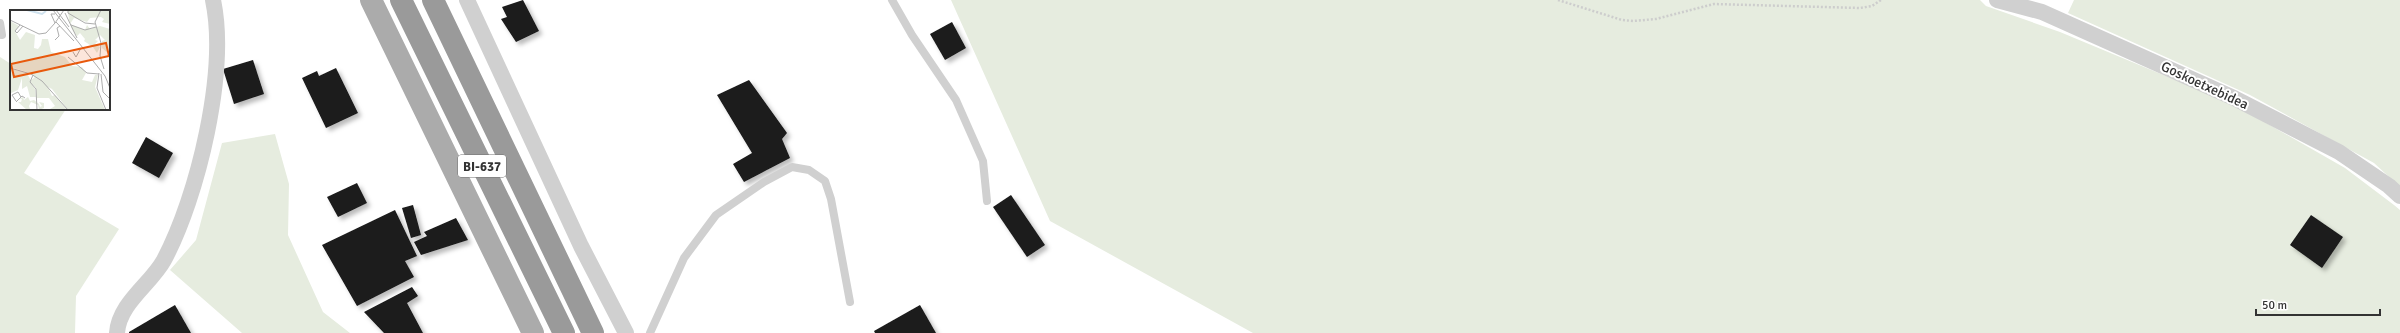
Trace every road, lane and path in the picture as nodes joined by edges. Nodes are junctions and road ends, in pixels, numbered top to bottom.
1 (213, 0) edge
2 (371, 0) edge
3 (400, 0) edge
4 (433, 0) edge
5 (467, 0) edge
6 (892, 0) edge
7 (1558, 0) edge
8 (1881, 0) edge
9 (1997, 0) edge
10 (0, 23) edge
11 (2, 35) dead end
12 (2400, 196) edge
13 (988, 201) dead end
14 (850, 302) dead end
15 (117, 333) edge
16 (532, 333) edge
17 (564, 333) edge
18 (593, 333) edge
19 (626, 333) edge
20 (650, 333) edge

1 - 15 street
2 - 16 main road
3 - 17 highway, BI-637
4 - 18 highway, BI-637
5 - 19 street
6 - 13 lane
7 - 8 path
9 - 12 street, Goskoetxebidea
10 - 11 lane
14 - 20 lane

